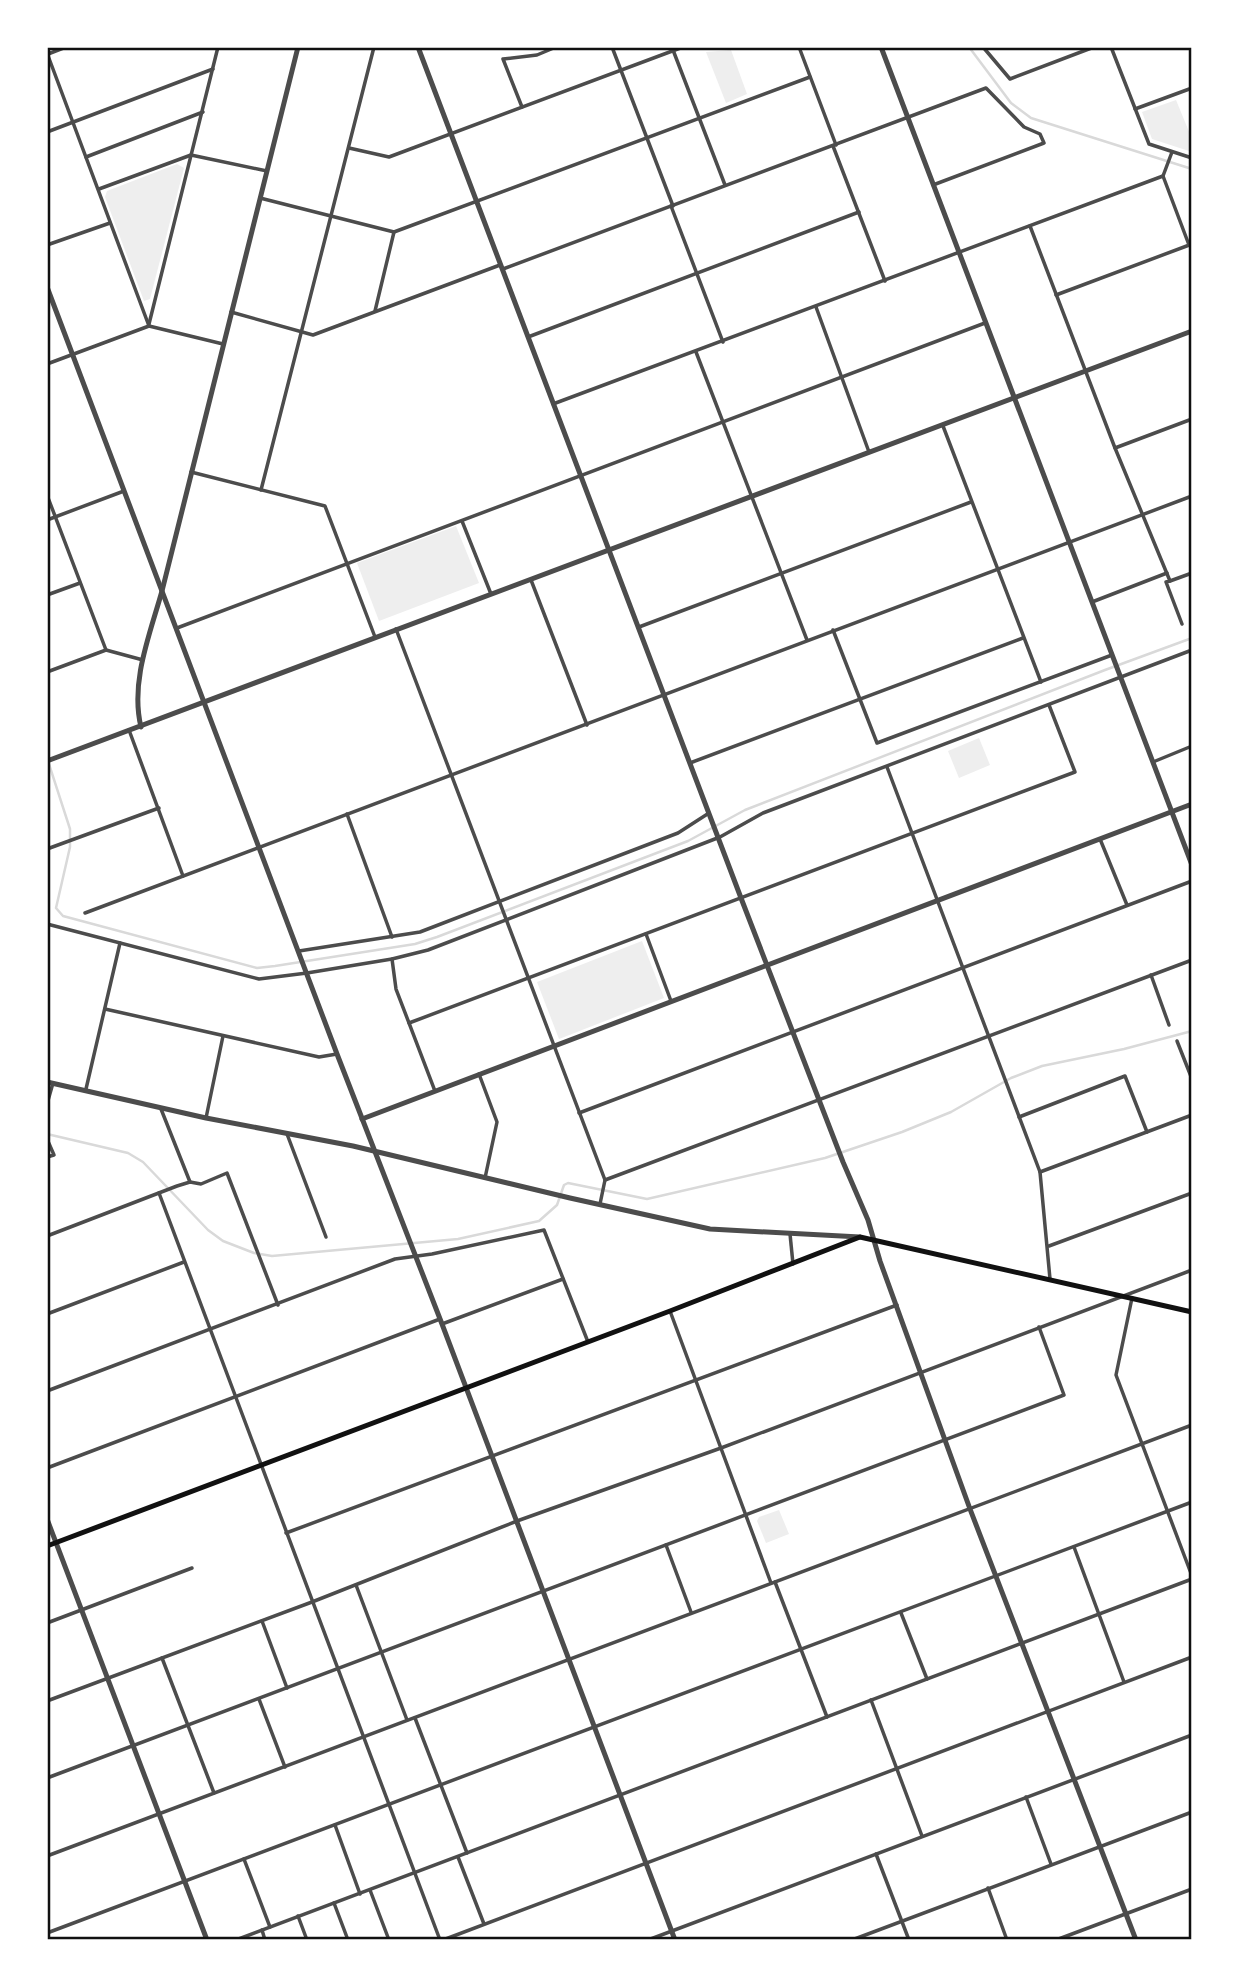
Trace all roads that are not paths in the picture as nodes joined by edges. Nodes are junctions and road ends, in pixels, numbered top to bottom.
1 (65, 47) edge
2 (218, 47) edge
3 (298, 47) edge
4 (374, 47) edge
5 (418, 47) edge
6 (556, 47) edge
7 (612, 47) edge
8 (683, 47) edge
9 (799, 47) edge
10 (881, 47) edge
11 (983, 47) edge
12 (1094, 47) edge
13 (1111, 47) edge
14 (673, 50) junction
15 (48, 53) edge
16 (213, 69) junction
17 (620, 69) junction
18 (810, 76) junction
19 (1192, 88) edge
20 (522, 107) junction
21 (1135, 109) junction
22 (203, 112) junction
23 (698, 118) junction
24 (907, 118) junction
25 (72, 122) junction
26 (47, 132) edge
27 (452, 135) junction
28 (646, 138) junction
29 (835, 145) junction
30 (349, 148) junction
31 (1172, 152) junction
32 (191, 155) junction
33 (86, 157) junction
34 (1192, 158) edge
35 (267, 171) junction
36 (1163, 176) junction
37 (933, 185) junction
38 (725, 186) junction
39 (98, 190) junction
40 (260, 198) junction
41 (476, 202) junction
42 (672, 206) junction
43 (859, 212) junction
44 (330, 217) junction
45 (110, 223) junction
46 (1030, 226) junction
47 (394, 232) junction
48 (1190, 244) edge
49 (47, 245) edge
50 (958, 252) junction
51 (502, 267) junction
52 (697, 274) junction
53 (885, 281) junction
54 (47, 287) edge
55 (1056, 295) junction
56 (816, 307) junction
57 (231, 312) junction
58 (375, 312) junction
59 (985, 323) junction
60 (149, 326) junction
61 (1192, 331) edge
62 (303, 332) junction
63 (528, 337) junction
64 (723, 341) junction
65 (223, 344) junction
66 (696, 352) junction
67 (73, 354) junction
68 (47, 364) edge
69 (1085, 370) junction
70 (842, 378) junction
71 (1014, 398) junction
72 (554, 404) junction
73 (1192, 419) edge
74 (722, 422) junction
75 (942, 424) junction
76 (1115, 448) junction
77 (869, 452) junction
78 (191, 472) junction
79 (581, 476) junction
80 (261, 490) junction
81 (124, 491) junction
82 (47, 495) edge
83 (751, 496) junction
84 (1192, 496) edge
85 (971, 502) junction
86 (1142, 515) junction
87 (55, 517) junction
88 (47, 520) edge
89 (462, 520) junction
90 (1069, 542) junction
91 (609, 550) junction
92 (347, 564) junction
93 (997, 569) junction
94 (780, 573) junction
95 (1167, 573) junction
96 (1192, 573) edge
97 (530, 579) junction
98 (1170, 581) junction
99 (80, 583) junction
100 (162, 591) junction
101 (491, 594) junction
102 (47, 595) edge
103 (1092, 602) junction
104 (1182, 624) dead end
105 (639, 627) junction
106 (177, 628) junction
107 (396, 629) junction
108 (833, 630) junction
109 (375, 638) junction
110 (1023, 638) junction
111 (807, 640) junction
112 (106, 650) junction
113 (1192, 650) edge
114 (1113, 658) junction
115 (143, 660) junction
116 (47, 673) edge
117 (1120, 675) junction
118 (1041, 682) junction
119 (664, 695) junction
120 (859, 698) junction
121 (205, 702) junction
122 (1049, 705) junction
123 (587, 725) junction
124 (141, 727) junction
125 (129, 730) junction
126 (1192, 746) edge
127 (47, 761) edge
128 (1153, 762) junction
129 (690, 763) junction
130 (887, 767) junction
131 (451, 774) junction
132 (1192, 804) edge
133 (159, 808) junction
134 (1171, 812) junction
135 (347, 814) junction
136 (711, 816) junction
137 (718, 834) junction
138 (912, 834) junction
139 (1100, 839) junction
140 (259, 847) junction
141 (47, 849) edge
142 (1192, 865) edge
143 (184, 876) junction
144 (1192, 881) edge
145 (741, 898) junction
146 (937, 901) junction
147 (500, 904) junction
148 (1127, 906) junction
149 (85, 913) dead end
150 (506, 917) junction
151 (47, 924) edge
152 (646, 934) junction
153 (392, 937) junction
154 (120, 943) junction
155 (300, 954) junction
156 (391, 959) junction
157 (1192, 960) edge
158 (767, 965) junction
159 (962, 968) junction
160 (306, 971) junction
161 (1151, 975) junction
162 (528, 978) junction
163 (671, 1002) junction
164 (105, 1009) junction
165 (409, 1023) junction
166 (1169, 1025) dead end
167 (793, 1033) junction
168 (223, 1036) junction
169 (989, 1036) junction
170 (1177, 1041) dead end
171 (553, 1046) junction
172 (337, 1054) junction
173 (479, 1074) junction
174 (1192, 1079) edge
175 (50, 1083) edge
176 (86, 1090) junction
177 (435, 1091) junction
178 (819, 1101) junction
179 (47, 1104) edge
180 (160, 1107) junction
181 (579, 1113) junction
182 (1192, 1115) edge
183 (1019, 1117) junction
184 (206, 1118) junction
185 (362, 1119) junction
186 (286, 1132) junction
187 (1147, 1132) junction
188 (48, 1140) edge
189 (376, 1152) junction
190 (47, 1157) edge
191 (1040, 1172) junction
192 (485, 1178) junction
193 (605, 1180) junction
194 (190, 1182) junction
195 (161, 1193) junction
196 (1192, 1193) edge
197 (600, 1204) junction
198 (790, 1232) junction
199 (47, 1236) edge
200 (326, 1237) dead end
201 (860, 1237) junction
202 (874, 1240) junction
203 (1048, 1246) junction
204 (414, 1252) junction
205 (184, 1262) junction
206 (793, 1264) junction
207 (1192, 1270) edge
208 (563, 1279) junction
209 (1050, 1281) junction
210 (1120, 1296) junction
211 (1132, 1298) junction
212 (278, 1305) junction
213 (898, 1306) junction
214 (670, 1311) junction
215 (1192, 1311) edge
216 (47, 1314) edge
217 (441, 1322) junction
218 (1039, 1327) junction
219 (210, 1330) junction
220 (588, 1342) junction
221 (922, 1372) junction
222 (696, 1381) junction
223 (466, 1388) junction
224 (47, 1391) edge
225 (236, 1398) junction
226 (1192, 1425) edge
227 (946, 1440) junction
228 (1141, 1444) junction
229 (721, 1448) junction
230 (493, 1457) junction
231 (260, 1465) junction
232 (47, 1468) edge
233 (1192, 1502) edge
234 (971, 1508) junction
235 (1168, 1511) junction
236 (746, 1515) junction
237 (47, 1519) edge
238 (517, 1521) junction
239 (286, 1533) junction
240 (56, 1543) junction
241 (666, 1545) junction
242 (47, 1546) edge
243 (1074, 1547) junction
244 (192, 1568) dead end
245 (998, 1576) junction
246 (1192, 1578) edge
247 (773, 1582) junction
248 (356, 1585) junction
249 (544, 1592) junction
250 (312, 1602) junction
251 (82, 1611) junction
252 (692, 1613) junction
253 (901, 1613) junction
254 (1099, 1614) junction
255 (261, 1620) junction
256 (47, 1623) edge
257 (1023, 1642) junction
258 (801, 1650) junction
259 (381, 1651) junction
260 (162, 1657) junction
261 (1192, 1657) edge
262 (569, 1659) junction
263 (338, 1669) junction
264 (107, 1678) junction
265 (927, 1679) junction
266 (1124, 1682) junction
267 (287, 1688) junction
268 (259, 1699) junction
269 (47, 1700) edge
270 (871, 1700) junction
271 (1049, 1711) junction
272 (415, 1717) junction
273 (827, 1717) junction
274 (407, 1720) junction
275 (188, 1726) junction
276 (596, 1727) junction
277 (1192, 1735) edge
278 (365, 1737) junction
279 (134, 1746) junction
280 (285, 1767) junction
281 (896, 1768) junction
282 (47, 1778) edge
283 (1074, 1779) junction
284 (441, 1785) junction
285 (214, 1793) junction
286 (621, 1795) junction
287 (1026, 1797) junction
288 (389, 1804) junction
289 (1192, 1812) edge
290 (159, 1814) junction
291 (335, 1825) junction
292 (922, 1836) junction
293 (1100, 1846) junction
294 (467, 1853) junction
295 (876, 1854) junction
296 (47, 1856) edge
297 (458, 1857) junction
298 (244, 1859) junction
299 (646, 1862) junction
300 (1051, 1864) junction
301 (415, 1873) junction
302 (185, 1882) junction
303 (988, 1888) junction
304 (1192, 1889) edge
305 (370, 1890) junction
306 (360, 1894) junction
307 (334, 1903) junction
308 (1126, 1913) junction
309 (298, 1916) junction
310 (902, 1921) junction
311 (484, 1924) junction
312 (270, 1927) junction
313 (262, 1930) junction
314 (672, 1931) junction
315 (47, 1933) edge
316 (1071, 1937) edge
317 (207, 1940) edge
318 (236, 1940) edge
319 (265, 1940) edge
320 (307, 1940) edge
321 (348, 1940) edge
322 (389, 1940) edge
323 (441, 1940) edge
324 (648, 1940) edge
325 (675, 1940) edge
326 (852, 1940) edge
327 (909, 1940) edge
328 (1007, 1940) edge
329 (1056, 1940) edge
330 (1136, 1940) edge

1 - 15 street
2 - 16 street
3 - 35 street
4 - 30 street
5 - 27 street
6 - 20 street
7 - 17 street
8 - 14 street
9 - 18 street
10 - 24 street
11 - 12 street
13 - 21 street
14 - 17 street
14 - 23 street
15 - 25 street
16 - 22 street
16 - 25 street
17 - 20 street
17 - 28 street
18 - 23 street
18 - 29 street
19 - 21 street
20 - 27 street
21 - 31 street
22 - 32 street
22 - 33 street
23 - 28 street
23 - 38 street
24 - 29 street
24 - 37 street
24 - 37 street
25 - 26 street
25 - 33 street
27 - 30 street
27 - 41 street
28 - 41 street
28 - 42 street
29 - 38 street
29 - 43 street
30 - 44 street
31 - 34 street
31 - 36 street
32 - 35 street
32 - 39 street
32 - 60 street
33 - 39 street
35 - 40 street
36 - 46 street
36 - 48 street
37 - 50 street
38 - 42 street
39 - 45 street
40 - 44 street
40 - 57 street
41 - 47 street
41 - 51 street
42 - 51 street
42 - 52 street
43 - 52 street
43 - 53 street
44 - 47 street
44 - 62 street
45 - 49 street
45 - 60 street
46 - 50 street
46 - 55 street
47 - 58 street
48 - 55 street
50 - 53 street
50 - 59 street
51 - 58 street
51 - 63 street
52 - 63 street
52 - 64 street
53 - 56 street
54 - 67 street
55 - 69 street
56 - 64 street
56 - 70 street
57 - 62 street
57 - 65 street
58 - 62 street
59 - 70 street
59 - 71 street
60 - 65 street
60 - 67 street
61 - 69 street
62 - 80 street
63 - 72 street
64 - 66 street
65 - 78 street
66 - 72 street
66 - 74 street
67 - 68 street
67 - 81 street
69 - 71 street
69 - 76 street
70 - 74 street
70 - 77 street
71 - 75 street
71 - 90 street
72 - 79 street
73 - 76 street
74 - 79 street
74 - 83 street
75 - 77 street
75 - 85 street
76 - 86 street
77 - 83 street
78 - 80 street
78 - 100 street
79 - 89 street
79 - 91 street
80 - 92 street
81 - 87 street
81 - 100 street
82 - 87 street
83 - 91 street
83 - 94 street
84 - 86 street
85 - 93 street
85 - 94 street
86 - 90 street
86 - 95 street
87 - 88 street
87 - 99 street
89 - 92 street
89 - 101 street
90 - 93 street
90 - 103 street
91 - 97 street
91 - 105 street
92 - 106 street
92 - 109 street
93 - 108 street
93 - 110 street
94 - 105 street
94 - 111 street
95 - 98 street
95 - 103 street
96 - 98 street
97 - 101 street
97 - 123 street
98 - 104 street
99 - 102 street
99 - 112 street
100 - 106 street
100 - 115 street
101 - 107 street
103 - 114 street
105 - 119 street
106 - 121 street
107 - 109 street
107 - 131 street
108 - 111 street
108 - 120 street
109 - 121 street
110 - 118 street
110 - 120 street
111 - 119 street
112 - 115 street
112 - 116 street
113 - 117 street
114 - 117 street
114 - 118 street
115 - 124 street
117 - 122 street
117 - 128 street
118 - 120 street
119 - 123 street
119 - 129 street
120 - 129 street
121 - 124 street
121 - 140 street
122 - 130 street
122 - 138 street
123 - 131 street
124 - 125 street
125 - 127 street
125 - 133 street
126 - 128 street
128 - 134 street
129 - 136 street
130 - 137 street
130 - 138 street
131 - 135 street
131 - 147 street
132 - 134 street
133 - 141 street
133 - 143 street
134 - 139 street
134 - 142 street
135 - 140 street
135 - 153 street
136 - 137 street
136 - 147 street
137 - 145 street
137 - 150 street
138 - 145 street
138 - 146 street
139 - 146 street
139 - 148 street
140 - 143 street
140 - 155 street
143 - 149 street
144 - 148 street
145 - 152 street
145 - 158 street
146 - 158 street
146 - 159 street
147 - 150 street
147 - 153 street
148 - 159 street
150 - 156 street
150 - 162 street
151 - 154 street
152 - 162 street
152 - 163 street
153 - 155 street
154 - 160 street
154 - 164 street
155 - 160 street
156 - 160 street
156 - 165 street
157 - 161 street
158 - 163 street
158 - 167 street
159 - 167 street
159 - 169 street
160 - 172 street
161 - 166 street
161 - 169 street
162 - 165 street
162 - 171 street
163 - 171 street
164 - 168 street
164 - 176 street
165 - 177 street
167 - 178 street
167 - 181 street
168 - 172 street
168 - 184 street
169 - 178 street
169 - 183 street
170 - 174 street
171 - 173 street
171 - 181 street
172 - 185 street
173 - 177 street
173 - 192 street
175 - 176 street
175 - 179 street
176 - 180 street
177 - 185 street
178 - 193 street
178 - 202 street
180 - 184 street
180 - 194 street
181 - 193 street
182 - 187 street
183 - 187 street
183 - 191 street
184 - 186 street
185 - 189 street
186 - 189 street
186 - 200 street
187 - 191 street
188 - 190 street
189 - 192 street
189 - 204 street
191 - 203 street
192 - 197 street
193 - 197 street
194 - 195 street
194 - 212 street
195 - 199 street
195 - 205 street
196 - 203 street
197 - 198 street
198 - 201 street
198 - 206 street
201 - 202 main road
201 - 206 main road
202 - 209 main road
202 - 213 street
203 - 209 street
204 - 208 street
204 - 212 street
204 - 217 street
205 - 216 street
205 - 219 street
206 - 214 main road
207 - 210 street
208 - 217 street
208 - 220 street
209 - 210 main road
210 - 211 main road
210 - 218 street
211 - 215 main road
211 - 228 street
212 - 219 street
213 - 221 street
213 - 222 street
214 - 220 main road
214 - 222 street
217 - 223 street
217 - 225 street
218 - 221 street
218 - 227 street
219 - 224 street
219 - 225 street
220 - 223 main road
221 - 227 street
221 - 229 street
222 - 229 street
222 - 230 street
223 - 230 street
223 - 231 main road
225 - 231 street
225 - 232 street
226 - 228 street
227 - 234 street
227 - 236 street
228 - 234 street
228 - 235 street
229 - 236 street
229 - 238 street
230 - 238 street
230 - 239 street
231 - 239 street
231 - 240 main road
233 - 235 street
234 - 245 street
234 - 247 street
235 - 243 street
235 - 246 street
236 - 241 street
236 - 247 street
237 - 240 street
238 - 248 street
238 - 249 street
239 - 250 street
240 - 242 main road
240 - 251 street
241 - 249 street
241 - 252 street
243 - 245 street
243 - 254 street
244 - 251 street
245 - 253 street
245 - 257 street
246 - 254 street
247 - 252 street
247 - 258 street
248 - 250 street
248 - 259 street
249 - 259 street
249 - 262 street
250 - 255 street
250 - 263 street
251 - 256 street
251 - 264 street
252 - 262 street
253 - 258 street
253 - 265 street
254 - 257 street
254 - 266 street
255 - 260 street
255 - 267 street
257 - 265 street
257 - 271 street
258 - 273 street
258 - 276 street
259 - 263 street
259 - 274 street
260 - 264 street
260 - 275 street
261 - 266 street
262 - 272 street
262 - 276 street
263 - 267 street
263 - 278 street
264 - 269 street
264 - 279 street
265 - 270 street
266 - 271 street
267 - 268 street
268 - 275 street
268 - 280 street
270 - 273 street
270 - 281 street
271 - 281 street
271 - 283 street
272 - 274 street
272 - 284 street
273 - 286 street
274 - 278 street
275 - 279 street
275 - 285 street
276 - 284 street
276 - 286 street
277 - 283 street
278 - 280 street
278 - 288 street
279 - 282 street
279 - 290 street
280 - 285 street
281 - 292 street
281 - 299 street
283 - 287 street
283 - 293 street
284 - 288 street
284 - 294 street
285 - 290 street
286 - 294 street
286 - 299 street
287 - 292 street
287 - 300 street
288 - 291 street
288 - 301 street
289 - 293 street
290 - 296 street
290 - 302 street
291 - 298 street
291 - 306 street
292 - 295 street
293 - 300 street
293 - 308 street
294 - 297 street
295 - 310 street
295 - 314 street
297 - 301 street
297 - 311 street
298 - 302 street
298 - 312 street
299 - 311 street
299 - 314 street
300 - 303 street
301 - 305 street
301 - 323 street
302 - 315 street
302 - 317 street
303 - 310 street
303 - 328 street
304 - 308 street
305 - 306 street
305 - 322 street
306 - 307 street
307 - 309 street
307 - 321 street
308 - 316 street
308 - 330 street
309 - 312 street
309 - 320 street
310 - 326 street
310 - 327 street
311 - 323 street
312 - 313 street
313 - 318 street
313 - 319 street
314 - 324 street
314 - 325 street
316 - 329 street

